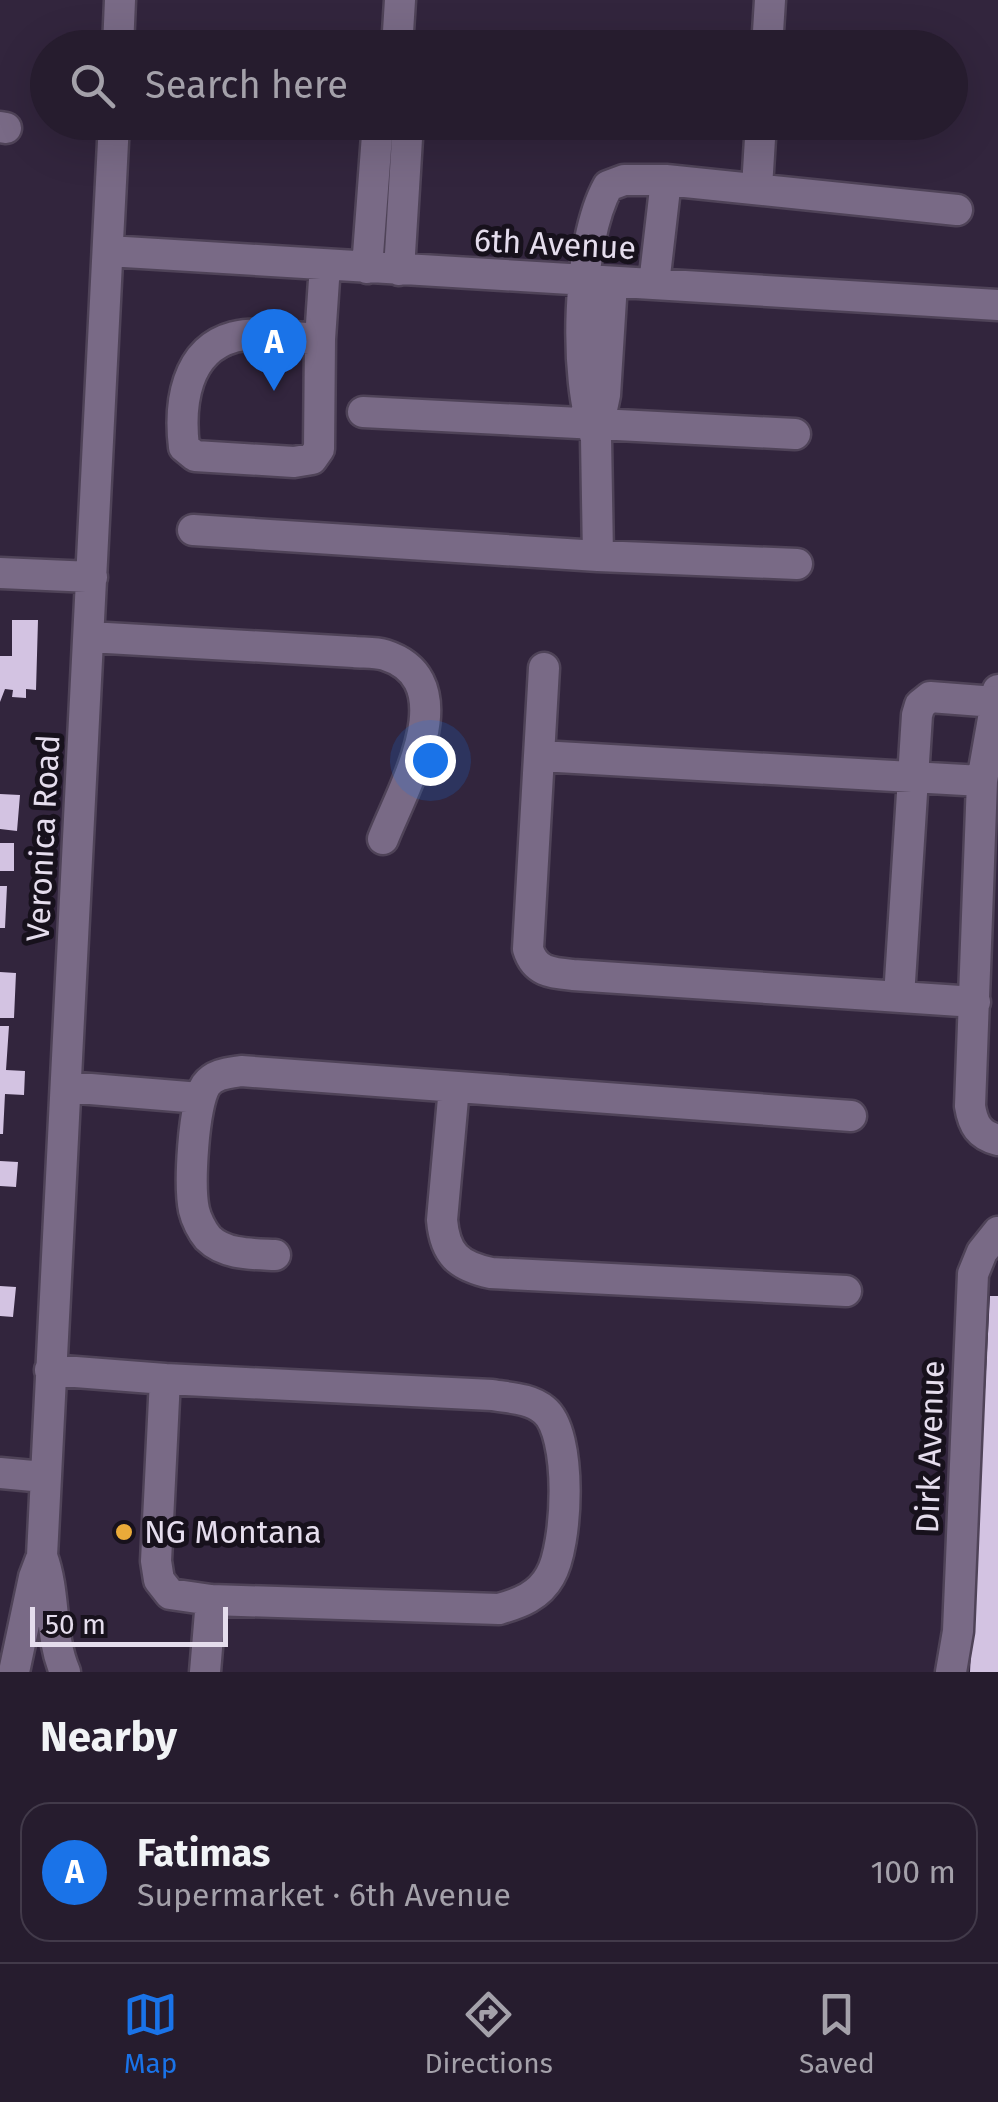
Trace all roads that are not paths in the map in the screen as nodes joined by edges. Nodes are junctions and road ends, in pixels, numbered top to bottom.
1 (120, 0) edge
2 (400, 0) edge
3 (770, 0) edge
4 (119, 30) edge
5 (398, 30) edge
6 (768, 30) edge
7 (113, 140) edge
8 (376, 140) edge
9 (407, 140) edge
10 (761, 140) edge
11 (666, 180) junction
12 (757, 188) junction
13 (957, 210) dead end
14 (108, 251) junction
15 (325, 266) junction
16 (367, 268) junction
17 (399, 270) junction
18 (598, 282) junction
19 (654, 284) junction
20 (998, 305) edge
21 (320, 339) junction
22 (363, 412) dead end
23 (596, 429) junction
24 (795, 434) dead end
25 (193, 530) dead end
26 (598, 556) junction
27 (797, 564) dead end
28 (0, 573) edge
29 (92, 577) junction
30 (89, 637) junction
31 (544, 668) dead end
32 (996, 696) edge
33 (540, 756) junction
34 (913, 778) junction
35 (987, 800) edge
36 (384, 838) dead end
37 (989, 890) edge
38 (899, 996) junction
39 (975, 1002) junction
40 (66, 1087) junction
41 (454, 1087) junction
42 (200, 1098) junction
43 (851, 1116) dead end
44 (998, 1140) edge
45 (998, 1232) edge
46 (275, 1256) dead end
47 (846, 1291) dead end
48 (50, 1370) junction
49 (165, 1379) junction
50 (0, 1474) edge
51 (44, 1477) junction
52 (42, 1556) junction
53 (211, 1600) junction
54 (14, 1672) edge
55 (65, 1672) edge
56 (205, 1672) edge
57 (951, 1672) edge

1 - 4 street
2 - 5 street
3 - 6 street
7 - 14 street, Veronica Road
8 - 16 street
9 - 17 street
10 - 12 street
11 - 12 street
11 - 18 street
11 - 19 street
12 - 13 street
14 - 15 street, 6th Avenue
14 - 29 street, Veronica Road
15 - 16 street, 6th Avenue
15 - 21 street
16 - 17 street, 6th Avenue
17 - 18 street, 6th Avenue
18 - 19 street, 6th Avenue
18 - 23 street
19 - 20 street, 6th Avenue
21 - 21 street
22 - 23 street
23 - 24 street
23 - 26 street
25 - 26 street
26 - 27 street
28 - 29 street
29 - 30 street, Veronica Road
30 - 36 street
30 - 40 street, Veronica Road
31 - 33 street
32 - 34 street
32 - 35 street
33 - 34 street
33 - 38 street
34 - 35 street
34 - 38 street
35 - 37 street
37 - 39 street
38 - 39 street
39 - 44 street
40 - 42 street
40 - 48 street, Veronica Road
41 - 42 street
41 - 43 street
41 - 47 street
42 - 46 street
45 - 57 street, Dirk Avenue
48 - 49 street
48 - 51 street, Veronica Road
49 - 53 street
49 - 53 street
50 - 51 street
51 - 52 street, Veronica Road
52 - 54 street, Veronica Road
52 - 55 street, Veronica Road
53 - 56 street

